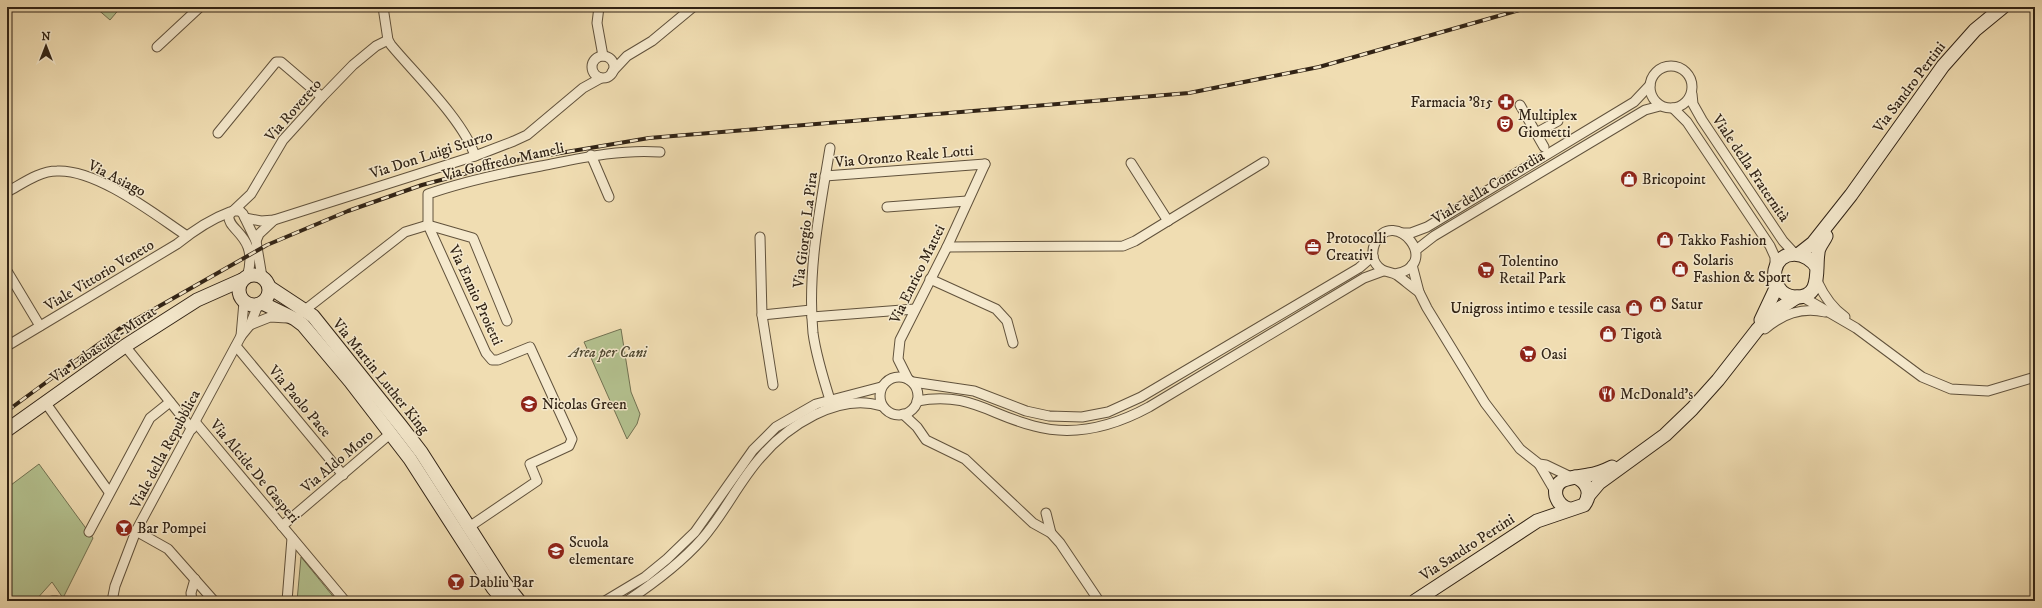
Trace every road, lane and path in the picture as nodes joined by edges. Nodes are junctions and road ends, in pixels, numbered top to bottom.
1 (200, 7) edge
2 (383, 7) edge
3 (599, 7) edge
4 (693, 7) edge
5 (2003, 7) edge
6 (388, 40) junction
7 (157, 47) dead end
8 (627, 56) junction
9 (605, 57) junction
10 (593, 71) junction
11 (612, 72) junction
12 (601, 78) junction
13 (1650, 84) junction
14 (583, 88) junction
15 (1692, 94) junction
16 (322, 97) junction
17 (1520, 105) dead end
18 (1660, 106) junction
19 (1673, 108) junction
20 (1558, 121) dead end
21 (1543, 132) junction
22 (218, 133) dead end
23 (1544, 147) dead end
24 (830, 148) dead end
25 (660, 152) dead end
26 (475, 156) junction
27 (591, 156) junction
28 (1264, 162) dead end
29 (1131, 163) dead end
30 (985, 164) joint
31 (825, 176) junction
32 (7, 192) edge
33 (1850, 195) junction
34 (609, 197) dead end
35 (967, 201) junction
36 (887, 207) dead end
37 (232, 211) junction
38 (245, 218) junction
39 (274, 220) junction
40 (1168, 221) junction
41 (204, 225) junction
42 (428, 225) junction
43 (231, 226) junction
44 (1402, 232) junction
45 (187, 236) junction
46 (760, 237) dead end
47 (256, 241) junction
48 (947, 247) junction
49 (1416, 250) junction
50 (1797, 254) junction
51 (1373, 256) junction
52 (1412, 265) junction
53 (1775, 268) junction
54 (7, 271) edge
55 (1383, 271) junction
56 (1395, 274) junction
57 (1817, 275) junction
58 (244, 279) junction
59 (930, 279) junction
60 (266, 282) junction
61 (1777, 286) junction
62 (220, 290) junction
63 (1419, 292) junction
64 (1799, 297) junction
65 (242, 300) junction
66 (260, 304) junction
67 (914, 309) junction
68 (812, 313) junction
69 (1829, 313) junction
70 (300, 315) junction
71 (762, 315) junction
72 (507, 321) dead end
73 (250, 325) junction
74 (40, 326) junction
75 (1856, 328) junction
76 (1757, 330) junction
77 (241, 336) junction
78 (1013, 343) dead end
79 (7, 346) edge
80 (124, 346) junction
81 (236, 346) junction
82 (1740, 351) junction
83 (898, 359) junction
84 (2035, 377) edge
85 (889, 379) junction
86 (910, 380) junction
87 (773, 385) dead end
88 (881, 387) junction
89 (45, 402) junction
90 (170, 402) junction
91 (831, 403) junction
92 (916, 403) junction
93 (882, 406) junction
94 (903, 414) junction
95 (194, 426) junction
96 (917, 427) junction
97 (7, 430) edge
98 (391, 433) junction
99 (1628, 460) junction
100 (1539, 464) junction
101 (343, 474) junction
102 (1573, 477) junction
103 (109, 492) junction
104 (1556, 494) junction
105 (1588, 496) junction
106 (446, 502) junction
107 (1569, 509) junction
108 (1046, 513) dead end
109 (1537, 521) junction
110 (282, 526) junction
111 (469, 527) junction
112 (136, 531) junction
113 (89, 532) dead end
114 (1050, 533) junction
115 (292, 538) junction
116 (195, 579) junction
117 (620, 597) edge
118 (52, 601) edge
119 (56, 601) edge
120 (112, 601) edge
121 (192, 601) edge
122 (214, 601) edge
123 (287, 601) edge
124 (345, 601) edge
125 (504, 601) edge
126 (519, 601) edge
127 (605, 601) edge
128 (627, 601) edge
129 (1098, 601) edge
130 (1415, 601) edge

1 - 7 street
2 - 6 street
3 - 9 street
4 - 8 street, Via Don Luigi Sturzo
5 - 33 main road, Via Sandro Pertini
6 - 16 street, Via Rovereto
6 - 26 street
8 - 9 street, Via Don Luigi Sturzo
8 - 11 street, Via Don Luigi Sturzo
9 - 10 street, Via Don Luigi Sturzo
9 - 11 street
10 - 12 street
10 - 14 street, Via Don Luigi Sturzo
11 - 12 street, Via Don Luigi Sturzo
12 - 14 street, Via Don Luigi Sturzo
13 - 15 street
13 - 18 street
13 - 44 street
14 - 26 street, Via Don Luigi Sturzo
15 - 19 street
15 - 50 street, Viale della Fraternità
16 - 22 street
16 - 37 street, Via Rovereto
17 - 21 street
18 - 19 street
18 - 49 street, Viale della Concordia
19 - 53 street, Viale della Fraternità
20 - 21 street
21 - 23 street
24 - 31 street, Via Giorgio La Pira
25 - 27 street, Via Goffredo Mameli
26 - 39 street, Via Don Luigi Sturzo
27 - 34 street
27 - 42 street, Via Goffredo Mameli
28 - 40 street
29 - 40 street
30 - 31 street, Via Oronzo Reale Lotti
30 - 35 street, Via Enrico Mattei
31 - 68 street, Via Giorgio La Pira
32 - 45 street, Via Asiago
33 - 50 main road, Via Sandro Pertini
33 - 57 main road, Via Sandro Pertini
35 - 36 street, Via Enrico Mattei
35 - 48 street, Via Enrico Mattei
37 - 38 street
37 - 41 street, Viale Vittorio Veneto
37 - 43 street
38 - 39 street, Via Don Luigi Sturzo
38 - 47 street
39 - 47 street, Via Don Luigi Sturzo
40 - 48 street
41 - 43 street
41 - 45 street, Viale Vittorio Veneto
42 - 70 street
42 - 72 street
42 - 111 street, Via Ennio Proietti
43 - 58 street
44 - 49 street
44 - 51 street
45 - 74 street, Viale Vittorio Veneto
46 - 71 street
47 - 60 street
48 - 59 street, Via Enrico Mattei
49 - 52 street
50 - 53 main road, Via Sandro Pertini
50 - 57 main road
51 - 55 street
51 - 86 street
52 - 56 street
52 - 63 street
53 - 61 main road
54 - 74 street
55 - 56 street
55 - 92 street
56 - 63 street
57 - 64 main road, Via Sandro Pertini
57 - 75 street
58 - 60 main road
58 - 62 main road, Via Labastide-Murat
58 - 65 main road
59 - 67 street, Via Enrico Mattei
59 - 78 street
60 - 66 main road
60 - 70 main road, Via Martin Luther King
61 - 64 main road
61 - 76 main road, Via Sandro Pertini
62 - 65 main road
62 - 80 main road, Via Labastide-Murat
63 - 100 street
64 - 69 street
64 - 76 main road, Via Sandro Pertini
65 - 66 main road
65 - 77 street, Viale della Repubblica
66 - 70 main road, Via Martin Luther King
66 - 73 street, Viale della Repubblica
67 - 68 street
67 - 83 street, Via Enrico Mattei
68 - 71 street
68 - 91 street, Via Giorgio La Pira
69 - 75 street
69 - 82 street
70 - 73 street, Viale della Repubblica
70 - 98 main road, Via Martin Luther King
70 - 106 main road, Via Martin Luther King
71 - 87 street
73 - 77 street, Viale della Repubblica
74 - 79 street, Viale Vittorio Veneto
75 - 84 street
76 - 82 main road, Via Sandro Pertini
77 - 81 street, Viale della Repubblica
80 - 89 main road, Via Labastide-Murat
80 - 90 street, Via Alcide De Gasperi
81 - 95 street, Viale della Repubblica
81 - 101 street, Via Paolo Pace
82 - 99 main road, Via Sandro Pertini
83 - 85 street, Via Enrico Mattei
83 - 86 street
85 - 86 street
85 - 88 street
86 - 92 street
88 - 91 street
88 - 93 street
89 - 97 main road, Via Labastide-Murat
89 - 103 street
90 - 95 street, Via Alcide De Gasperi
90 - 103 street
91 - 93 street
91 - 117 street
91 - 128 street
92 - 94 street
92 - 96 street
93 - 94 street
94 - 96 street
95 - 110 street, Via Alcide De Gasperi
95 - 112 street, Viale della Repubblica
96 - 114 street
98 - 101 street, Via Aldo Moro
98 - 106 main road, Via Martin Luther King
99 - 102 main road, Via Sandro Pertini
99 - 105 main road, Via Sandro Pertini
100 - 102 street
100 - 104 street
101 - 110 street, Via Aldo Moro
102 - 104 main road, Via Sandro Pertini
102 - 105 main road
103 - 113 street
104 - 107 main road
104 - 109 main road, Via Sandro Pertini
105 - 107 main road, Via Sandro Pertini
106 - 111 main road, Via Martin Luther King
106 - 125 main road, Via Martin Luther King
107 - 109 main road, Via Sandro Pertini
108 - 114 street
109 - 130 main road, Via Sandro Pertini
110 - 115 street, Via Alcide De Gasperi
111 - 126 main road, Via Martin Luther King
112 - 116 street
112 - 120 street, Viale della Repubblica
114 - 129 street
115 - 123 street, Via Alcide De Gasperi
115 - 124 street, Via Alcide De Gasperi
116 - 121 street
116 - 122 street
117 - 127 street
118 - 119 street

